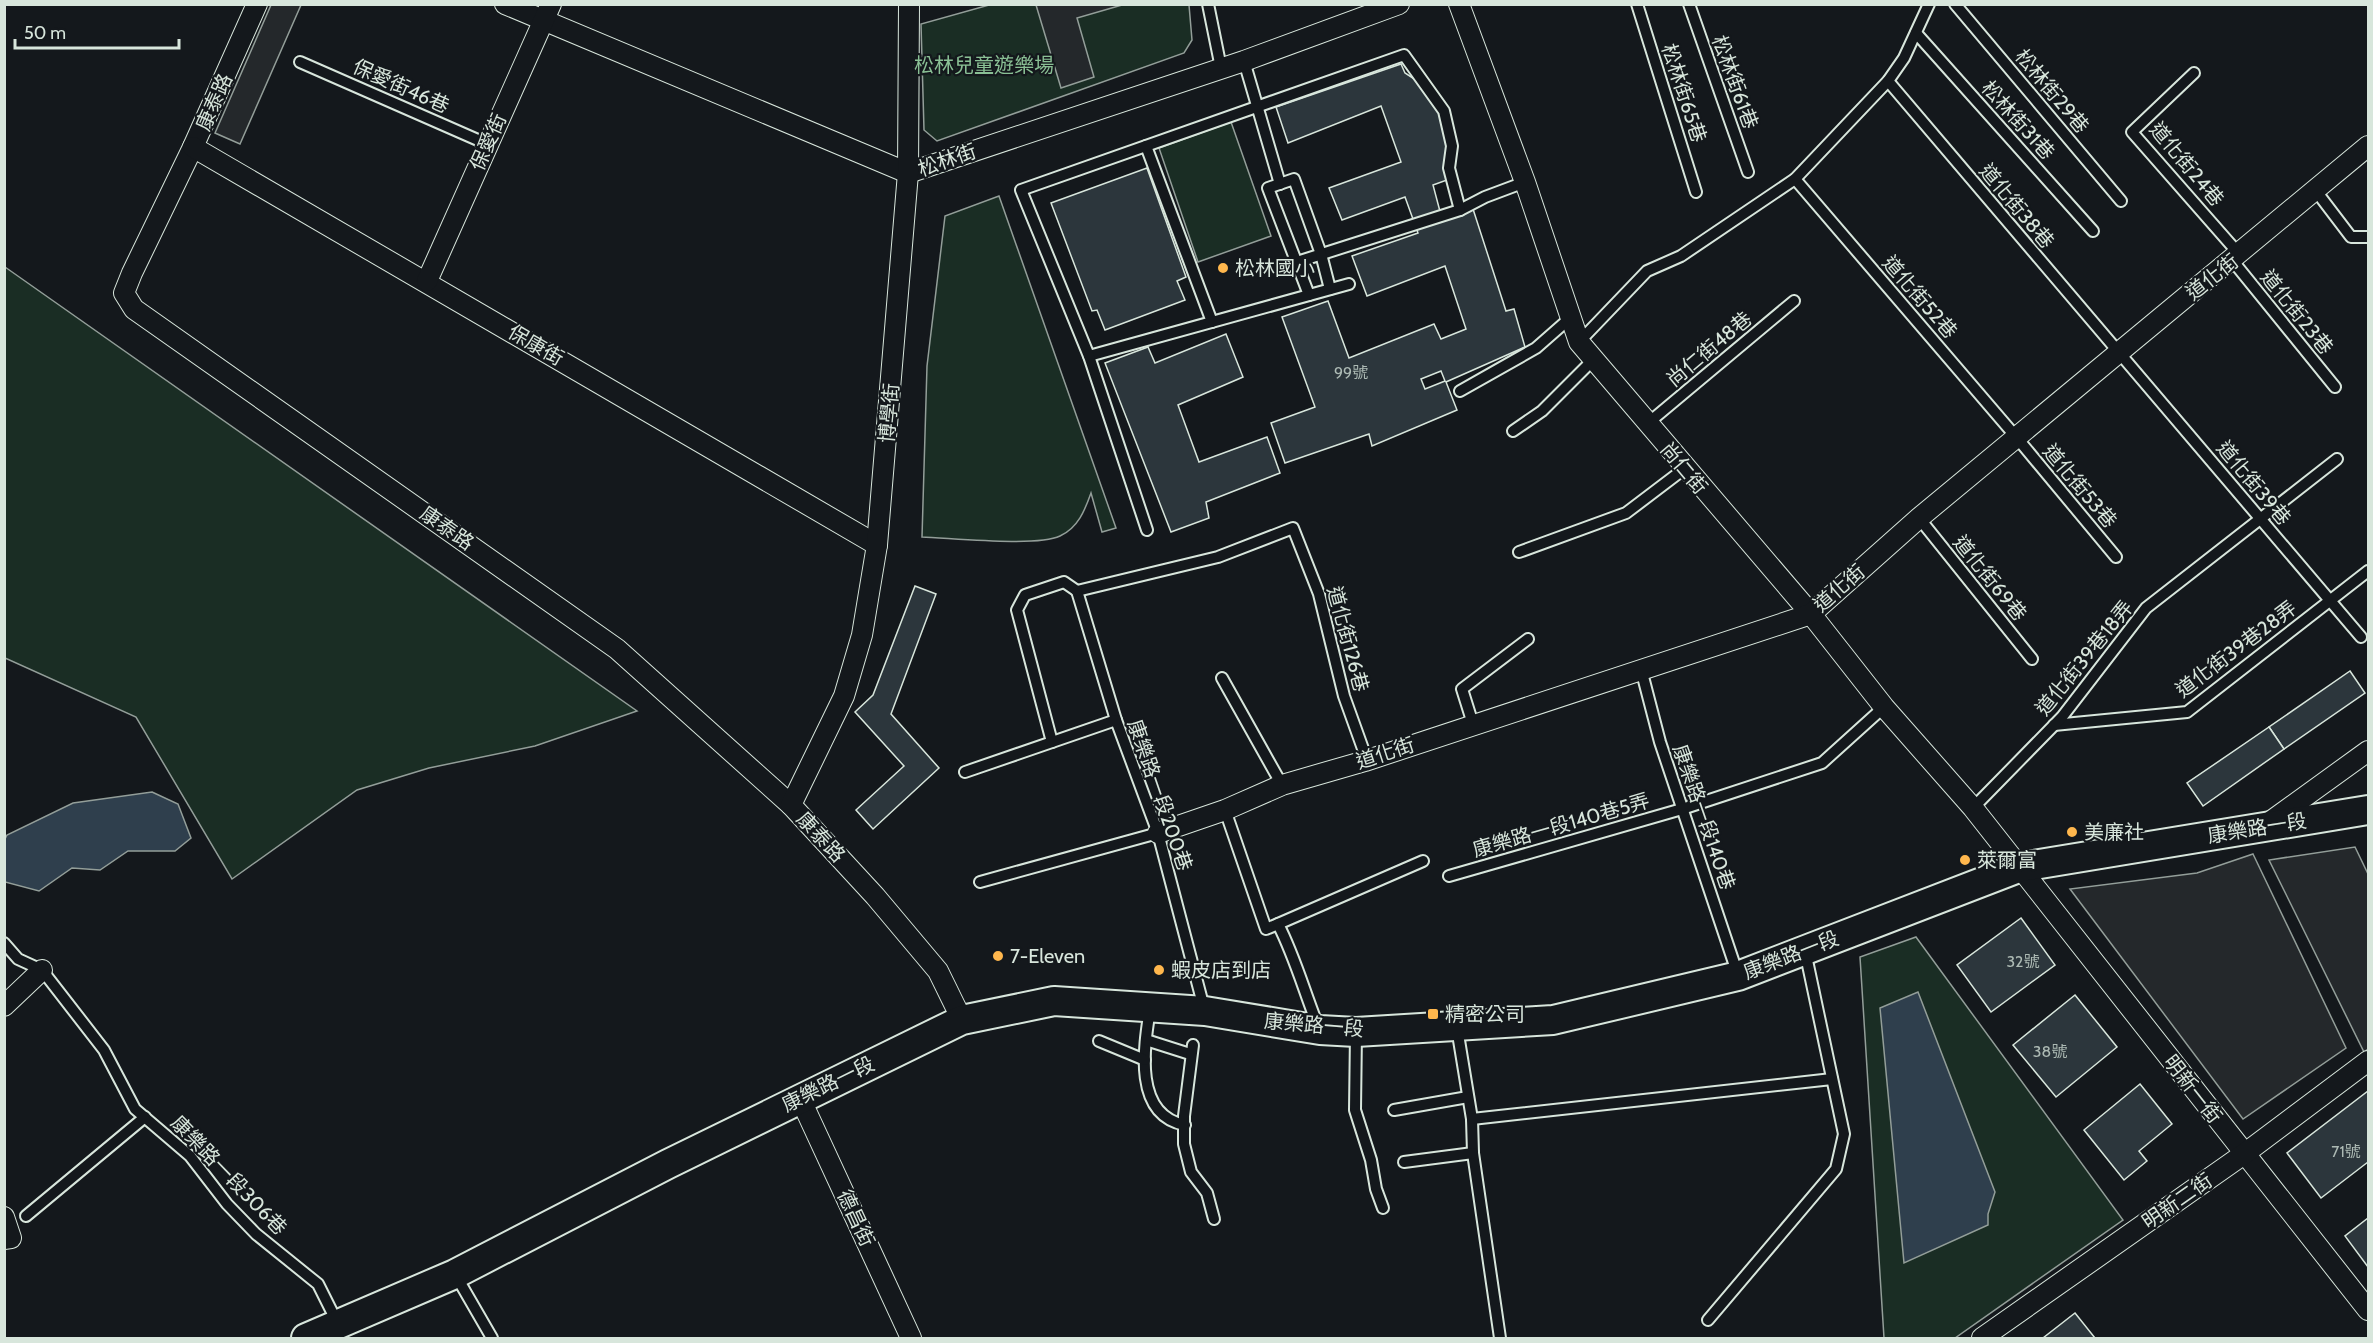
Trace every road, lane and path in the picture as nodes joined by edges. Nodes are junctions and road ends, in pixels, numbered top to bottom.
1 (257, 4) edge
2 (506, 4) edge
3 (909, 4) edge
4 (1208, 4) edge
5 (1398, 4) edge
6 (1459, 4) edge
7 (1637, 4) edge
8 (1689, 4) edge
9 (1929, 4) edge
10 (1955, 4) edge
11 (548, 13) edge
12 (1916, 33) junction
13 (1244, 61) junction
14 (300, 62) dead end
15 (1221, 68) junction
16 (2194, 73) dead end
17 (1888, 81) junction
18 (1258, 106) junction
19 (487, 144) junction
20 (1146, 146) junction
21 (2368, 146) edge
22 (193, 147) junction
23 (1748, 172) dead end
24 (908, 173) junction
25 (1795, 180) junction
26 (1525, 182) junction
27 (1280, 184) junction
28 (2316, 191) junction
29 (1696, 192) dead end
30 (2121, 201) dead end
31 (1460, 210) junction
32 (2093, 231) dead end
33 (2368, 237) edge
34 (1321, 254) junction
35 (2236, 258) junction
36 (1297, 261) junction
37 (427, 281) junction
38 (1349, 284) dead end
39 (1330, 289) junction
40 (1310, 295) junction
41 (1794, 302) dead end
42 (1569, 319) junction
43 (1212, 322) junction
44 (1579, 342) junction
45 (2118, 353) junction
46 (1089, 356) junction
47 (1593, 361) junction
48 (2335, 387) dead end
49 (1460, 391) dead end
50 (1647, 424) junction
51 (1513, 431) dead end
52 (2017, 438) junction
53 (2337, 459) dead end
54 (1684, 469) junction
55 (1919, 519) junction
56 (2262, 519) junction
57 (1147, 530) dead end
58 (877, 545) junction
59 (1519, 552) dead end
60 (2116, 557) dead end
61 (2368, 571) edge
62 (1077, 591) junction
63 (2328, 601) junction
64 (1811, 614) junction
65 (2361, 637) dead end
66 (1528, 639) dead end
67 (2032, 659) dead end
68 (1641, 669) junction
69 (1222, 678) dead end
70 (1884, 707) junction
71 (1116, 720) junction
72 (1473, 724) junction
73 (2054, 725) junction
74 (1052, 742) junction
75 (2368, 751) edge
76 (1367, 759) junction
77 (965, 772) dead end
78 (1282, 785) junction
79 (791, 805) junction
80 (1973, 808) junction
81 (1682, 809) junction
82 (1225, 810) junction
83 (2368, 810) edge
84 (2263, 827) junction
85 (1158, 834) junction
86 (1423, 861) dead end
87 (2020, 867) junction
88 (1449, 876) dead end
89 (980, 882) dead end
90 (1278, 924) junction
91 (4, 943) edge
92 (1805, 951) junction
93 (42, 970) junction
94 (1738, 976) junction
95 (4, 1006) edge
96 (1150, 1006) junction
97 (1205, 1011) junction
98 (962, 1020) junction
99 (1457, 1027) junction
100 (1320, 1030) junction
101 (1356, 1032) junction
102 (1146, 1040) junction
103 (1099, 1041) dead end
104 (1144, 1060) junction
105 (2368, 1061) edge
106 (1832, 1079) junction
107 (1468, 1097) junction
108 (800, 1098) junction
109 (1394, 1110) dead end
110 (145, 1117) junction
111 (1472, 1119) junction
112 (1185, 1125) junction
113 (1473, 1153) junction
114 (2244, 1154) junction
115 (1404, 1162) dead end
116 (1383, 1208) dead end
117 (26, 1216) dead end
118 (4, 1217) edge
119 (1214, 1219) dead end
120 (4, 1239) edge
121 (455, 1274) junction
122 (2368, 1310) edge
123 (1708, 1320) dead end
124 (338, 1324) junction
125 (306, 1338) edge
126 (492, 1338) edge
127 (911, 1338) edge
128 (1500, 1338) edge
129 (1983, 1338) edge

1 - 22 street, 康泰路
2 - 11 street, 松林街
3 - 24 street, 博學街
4 - 15 lane
5 - 13 street, 松林街
6 - 26 street, 尚仁街
7 - 29 lane, 松林街65巷
8 - 23 lane, 松林街61巷
9 - 12 lane
10 - 30 lane, 松林街29巷
11 - 19 street, 保愛街
11 - 24 street, 松林街
12 - 17 lane
12 - 32 lane, 松林街31巷
13 - 15 street, 松林街
13 - 18 lane
14 - 19 lane, 保愛街46巷
15 - 24 street, 松林街
16 - 35 lane, 道化街24巷
17 - 25 lane
17 - 45 lane, 道化街38巷
18 - 20 lane
18 - 27 lane
18 - 31 lane
19 - 37 street, 保愛街
20 - 43 lane
20 - 46 lane
21 - 28 street, 道化街
22 - 37 street, 保康街
22 - 79 street, 康泰路
24 - 58 street, 博學街
25 - 44 lane
25 - 52 lane, 道化街52巷
26 - 31 lane
26 - 42 street, 尚仁街
27 - 34 lane
27 - 36 lane
28 - 33 lane
28 - 35 street, 道化街
31 - 34 lane
34 - 36 lane
34 - 39 lane
35 - 45 street, 道化街
35 - 48 lane, 道化街23巷
36 - 40 lane
37 - 58 street, 保康街
38 - 39 lane
39 - 40 lane
40 - 43 lane
41 - 50 lane, 尚仁街48巷
42 - 44 street, 尚仁街
42 - 49 lane
43 - 46 lane
44 - 47 street, 尚仁街
45 - 52 street, 道化街
45 - 56 lane, 道化街39巷
46 - 57 lane
47 - 50 street, 尚仁街
47 - 51 lane
50 - 54 street, 尚仁街
52 - 55 street, 道化街
52 - 60 lane, 道化街53巷
53 - 56 lane, 道化街39巷18弄
54 - 59 lane
54 - 64 street, 尚仁街
55 - 64 street, 道化街
55 - 67 lane, 道化街69巷
56 - 63 lane, 道化街39巷
56 - 73 lane, 道化街39巷18弄
58 - 79 street, 博學街
61 - 63 lane, 道化街39巷28弄
62 - 71 lane, 康樂路一段200巷
62 - 74 lane
62 - 76 lane, 道化街126巷
63 - 65 lane, 道化街39巷
63 - 73 lane, 道化街39巷28弄
64 - 68 street, 道化街
64 - 70 street, 尚仁街
66 - 72 lane
68 - 72 street, 道化街
68 - 81 lane, 康樂路一段140巷
69 - 78 lane
70 - 80 street, 尚仁街
70 - 81 lane, 康樂路一段140巷5弄
71 - 74 lane
71 - 85 lane, 康樂路一段200巷
72 - 76 street, 道化街
73 - 80 lane, 道化街39巷18弄
74 - 77 lane
75 - 84 street
76 - 78 street, 道化街
78 - 82 street, 道化街
79 - 98 street, 康泰路
80 - 87 street, 尚仁街
81 - 88 lane, 康樂路一段140巷5弄
81 - 94 lane, 康樂路一段140巷
82 - 85 street, 道化街
82 - 90 lane
83 - 84 street, 康樂路一段
84 - 87 street, 康樂路一段
85 - 89 lane
85 - 97 lane, 康樂路一段200巷
86 - 90 lane
87 - 92 street, 康樂路一段
87 - 114 street, 明新一街
90 - 100 lane
91 - 93 lane, 康樂路一段306巷
92 - 94 street, 康樂路一段
92 - 106 lane
93 - 95 street
93 - 110 lane, 康樂路一段306巷
94 - 99 street, 康樂路一段
96 - 97 street, 康樂路一段
96 - 98 street, 康樂路一段
96 - 102 lane
97 - 100 street, 康樂路一段
98 - 108 street, 康樂路一段
99 - 101 street, 康樂路一段
99 - 107 lane
100 - 101 street, 康樂路一段
101 - 116 lane
102 - 104 lane
102 - 112 lane
103 - 104 lane
104 - 112 lane
105 - 114 street, 明新二街
106 - 111 lane
106 - 123 lane
107 - 109 lane
107 - 111 lane
108 - 121 street, 康樂路一段
108 - 127 street, 德昌街
110 - 117 lane
110 - 124 lane, 康樂路一段306巷
111 - 113 lane
112 - 119 lane
113 - 115 lane
113 - 128 lane
114 - 122 street, 明新一街
114 - 129 street, 明新二街
118 - 120 street
121 - 124 street, 康樂路一段
121 - 126 lane
124 - 125 street, 康樂路一段

